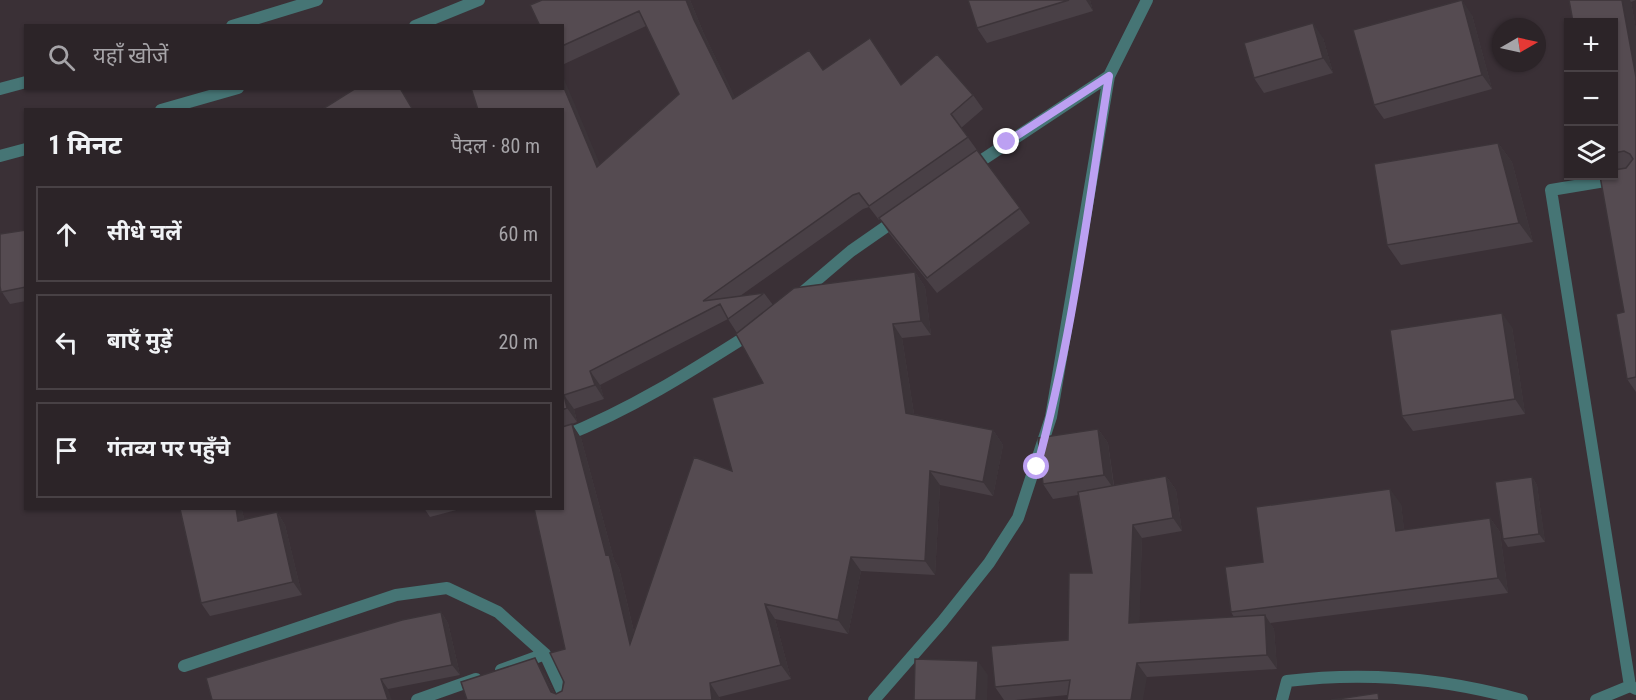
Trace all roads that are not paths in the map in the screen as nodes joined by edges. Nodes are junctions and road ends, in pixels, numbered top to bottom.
1 (317, 0) edge
2 (479, 0) edge
3 (1147, 0) edge
4 (239, 24) edge
5 (420, 24) edge
6 (1109, 76) junction
7 (24, 83) edge
8 (0, 89) edge
9 (231, 90) edge
10 (168, 108) edge
11 (24, 150) edge
12 (0, 156) edge
13 (958, 176) edge
14 (1636, 176) edge
15 (909, 210) edge
16 (784, 308) edge
17 (768, 322) edge
18 (564, 435) edge
19 (545, 654) junction
20 (184, 666) dead end
21 (1633, 687) edge
22 (417, 700) edge
23 (567, 700) edge
24 (874, 700) edge
25 (1282, 700) edge
26 (1522, 700) edge
27 (1596, 700) edge

1 - 4 street
2 - 5 street
3 - 6 street
6 - 13 street
6 - 24 street
7 - 8 street
9 - 10 street
11 - 12 street
14 - 21 street
15 - 16 street
17 - 18 street
19 - 20 street
19 - 22 street
19 - 23 street
21 - 27 street
25 - 26 street

